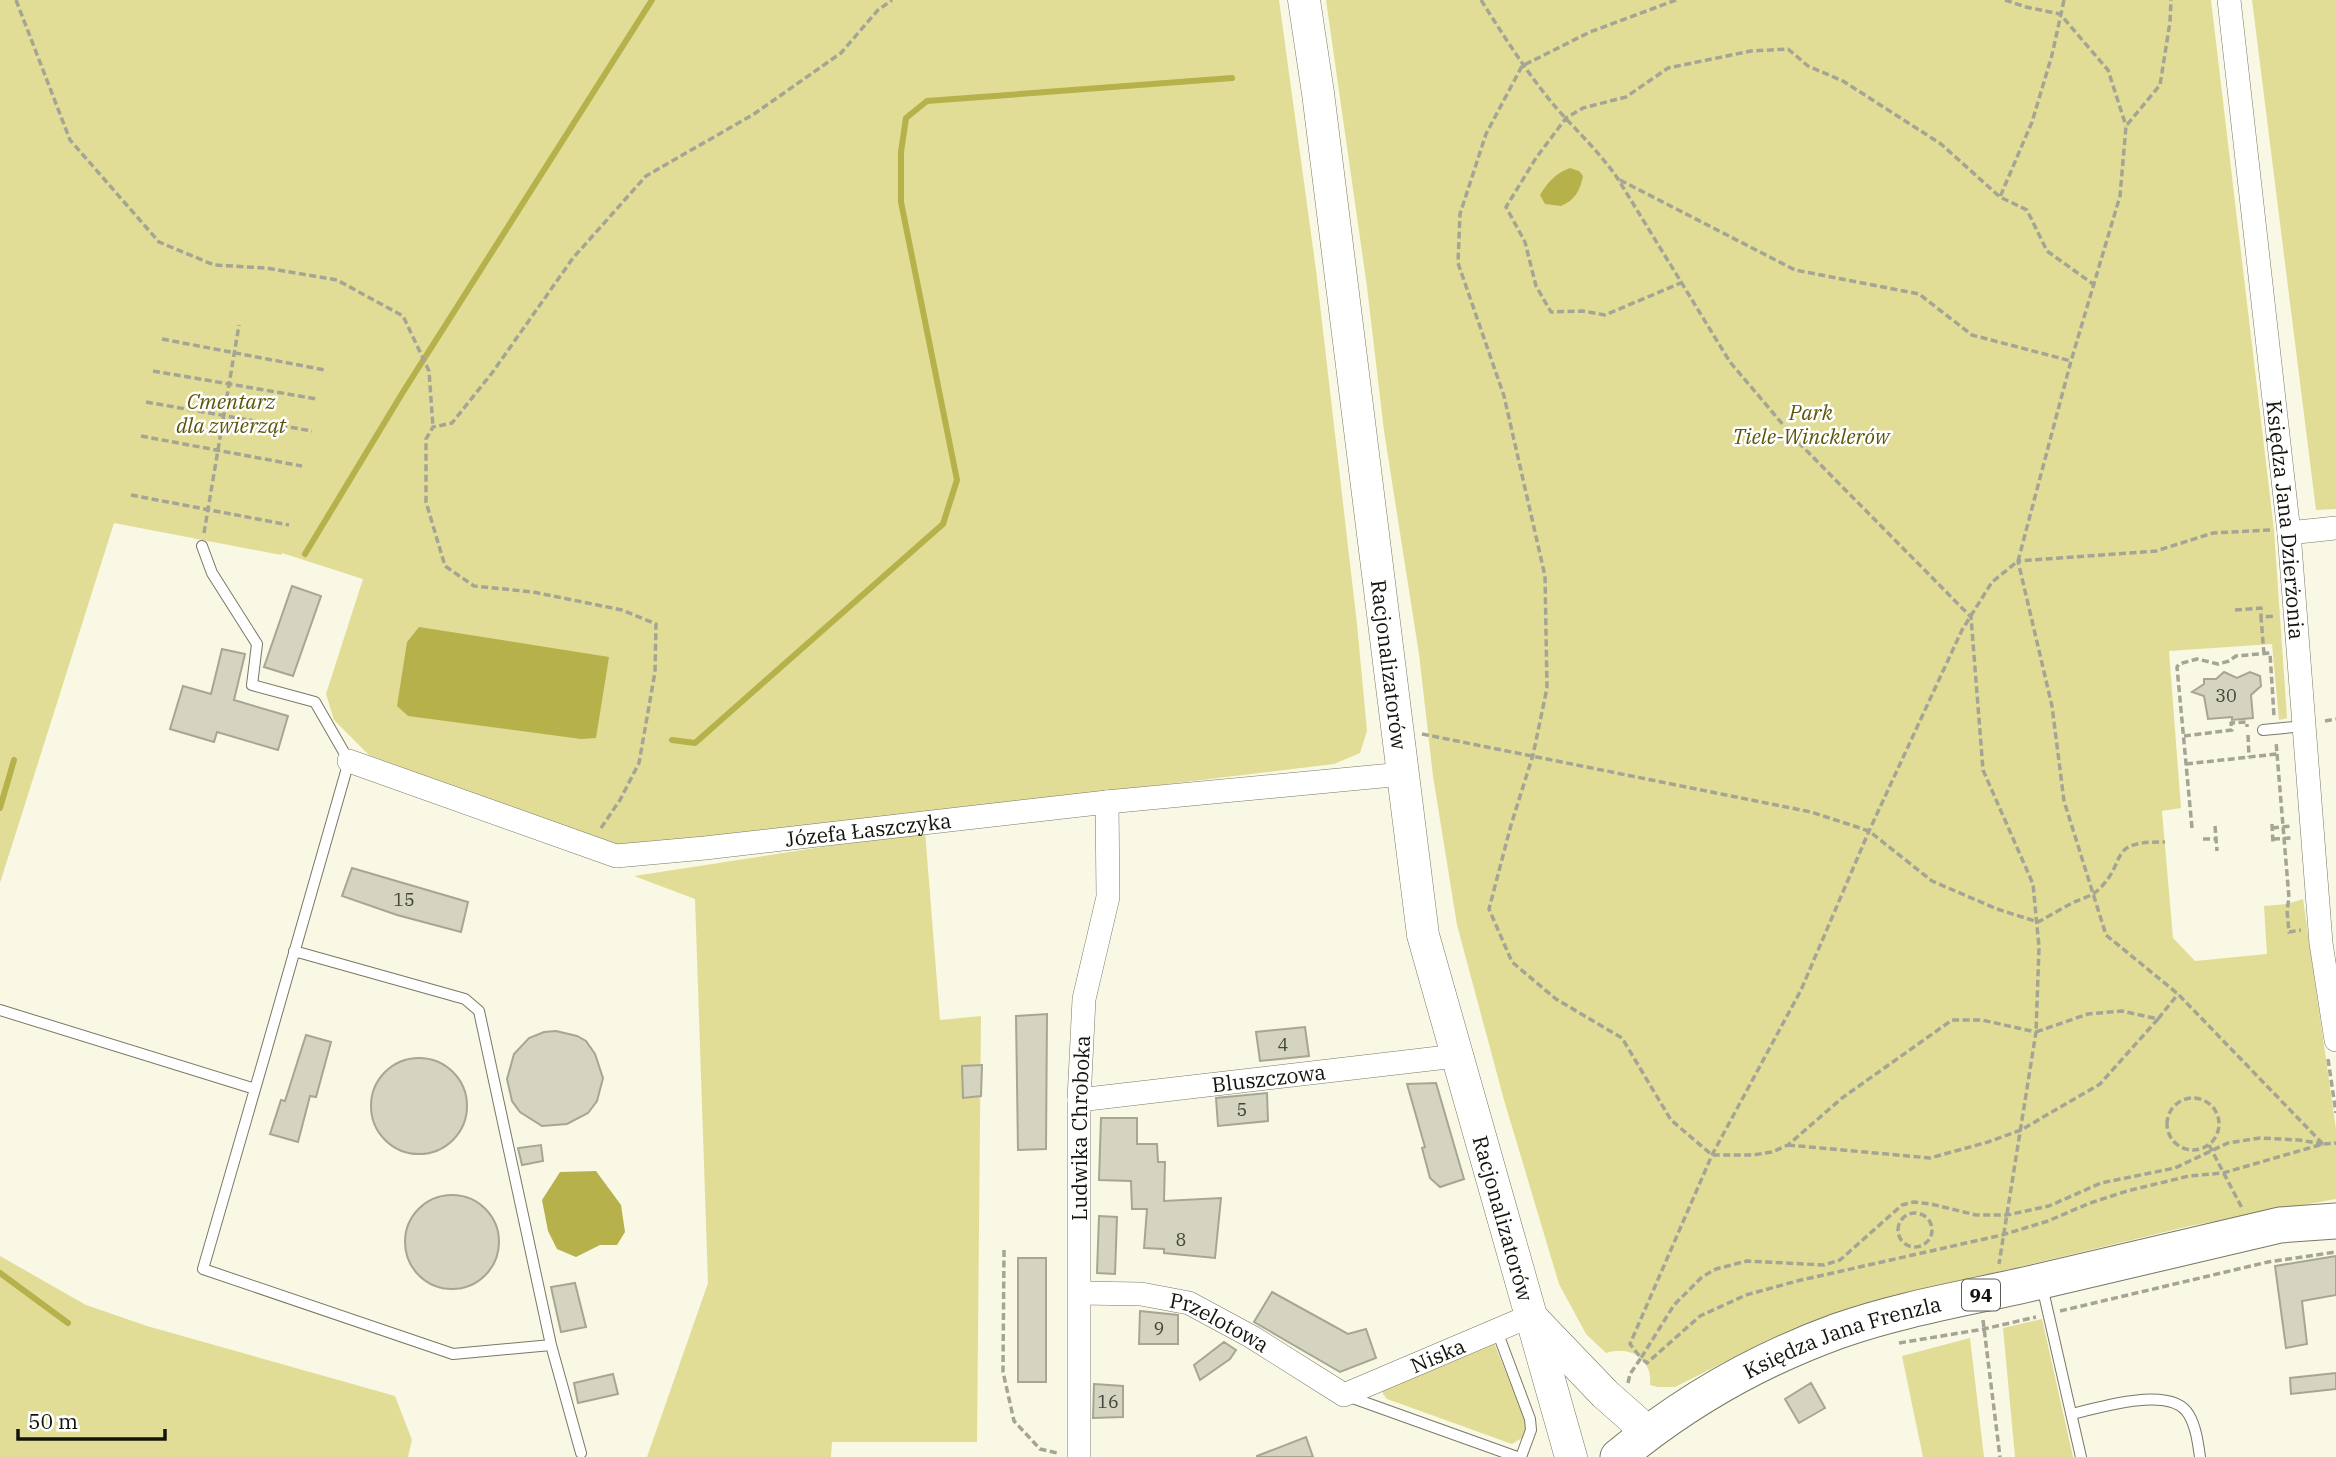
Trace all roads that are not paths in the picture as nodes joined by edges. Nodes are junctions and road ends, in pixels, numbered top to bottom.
1 (1304, 0) edge
2 (2229, 0) edge
3 (2336, 528) edge
4 (2283, 531) junction
5 (202, 546) road end
6 (2312, 724) junction
7 (2263, 730) dead end
8 (349, 761) junction
9 (1403, 774) junction
10 (1107, 802) junction
11 (294, 951) junction
12 (0, 1010) edge
13 (2336, 1040) edge
14 (1456, 1056) junction
15 (255, 1089) junction
16 (1080, 1100) junction
17 (2336, 1221) edge
18 (1080, 1293) junction
19 (2044, 1297) junction
20 (1531, 1316) junction
21 (1497, 1331) junction
22 (551, 1345) junction
23 (1344, 1395) junction
24 (2071, 1414) junction
25 (1648, 1432) junction
26 (581, 1452) dead end
27 (1071, 1456) edge
28 (1519, 1457) edge
29 (1571, 1457) edge
30 (1618, 1457) edge
31 (2081, 1457) edge
32 (2200, 1457) edge

1 - 9 street, Racjonalizatorów
2 - 4 street, Księdza Jana Dzierżonia
3 - 4 street
4 - 6 street, Księdza Jana Dzierżonia
5 - 8 lane
6 - 7 lane
6 - 13 street, Księdza Jana Dzierżonia
8 - 10 street, Józefa Łaszczyka
8 - 11 lane
9 - 10 street, Józefa Łaszczyka
9 - 14 street, Racjonalizatorów
10 - 16 street, Ludwika Chroboka
11 - 15 lane
11 - 22 lane
12 - 15 lane
14 - 16 street, Bluszczowa
14 - 20 street, Racjonalizatorów
15 - 22 lane
16 - 18 street, Ludwika Chroboka
17 - 19 main road, Księdza Jana Frenzla / 94
18 - 23 street, Przelotowa
18 - 27 street, Ludwika Chroboka
19 - 24 lane
19 - 25 main road, Księdza Jana Frenzla / 94
20 - 21 street, Niska
20 - 25 street, Racjonalizatorów
20 - 29 street, Racjonalizatorów
21 - 23 street, Niska
21 - 28 lane
22 - 26 lane
23 - 28 lane
24 - 31 lane
24 - 32 lane
25 - 30 main road, Księdza Jana Frenzla / 94

